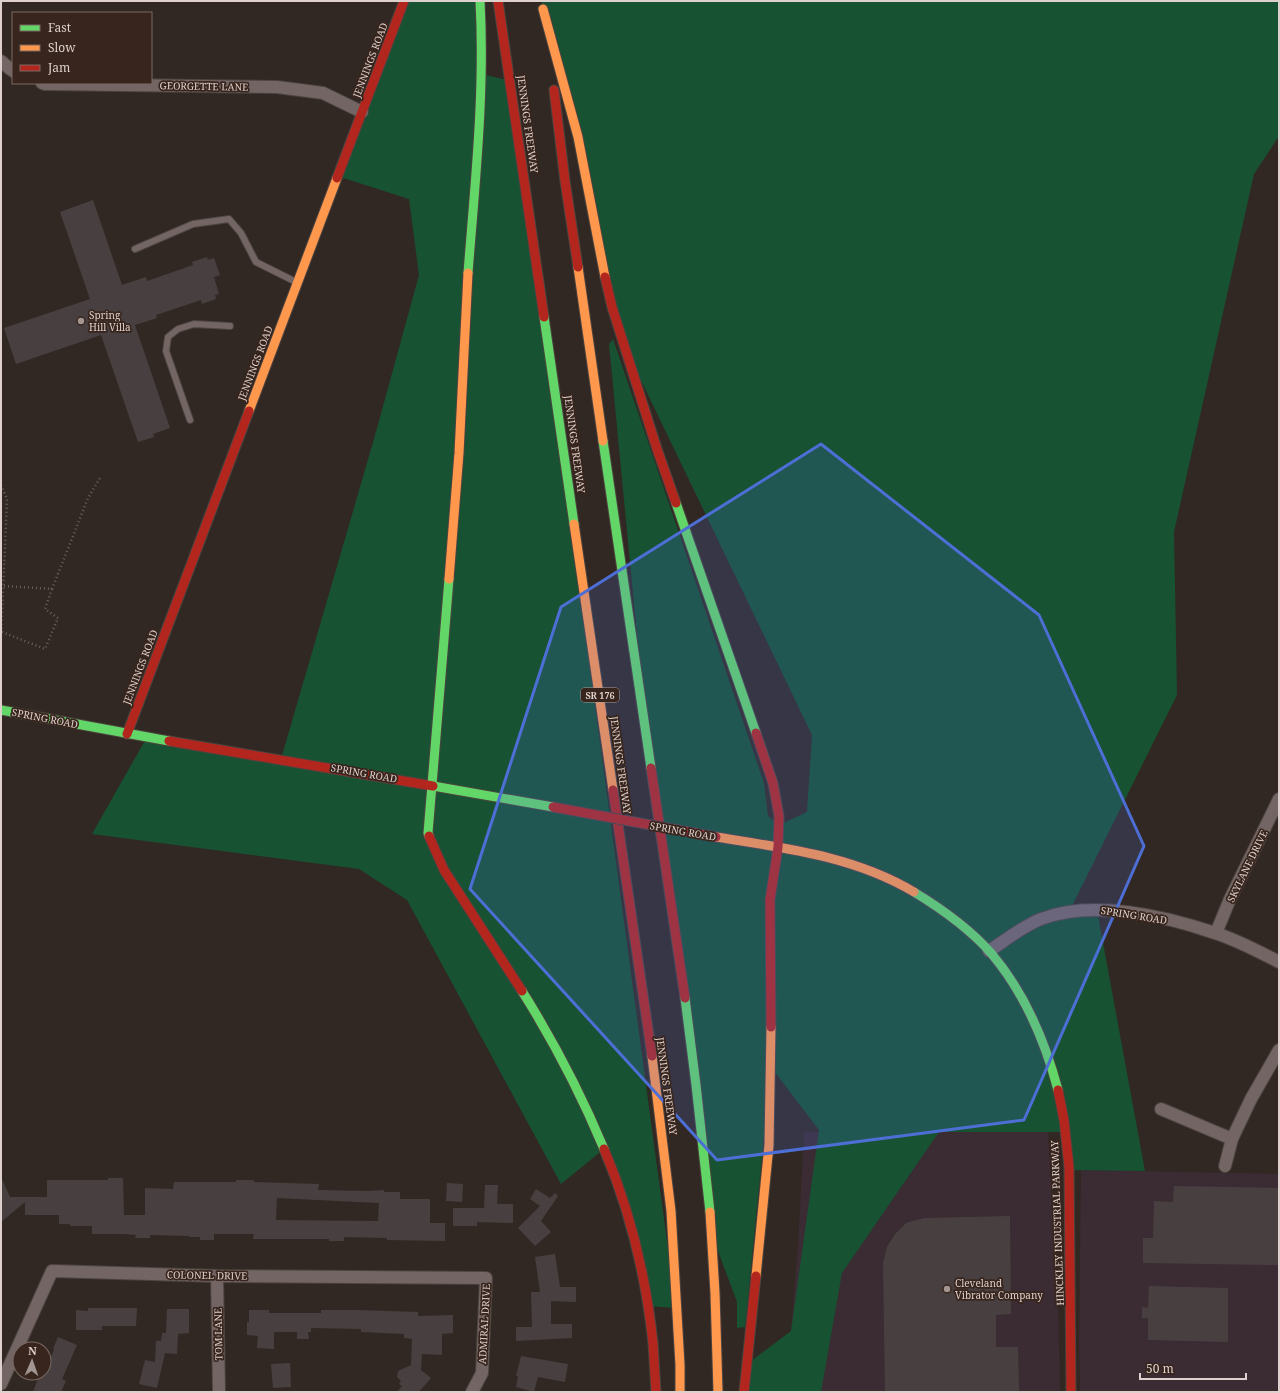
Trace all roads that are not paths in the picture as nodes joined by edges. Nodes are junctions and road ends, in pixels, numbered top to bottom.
1 (404, 1) edge
2 (480, 1) edge
3 (498, 1) edge
4 (542, 5) edge
5 (1, 61) edge
6 (12, 71) edge
7 (45, 84) edge
8 (362, 112) junction
9 (135, 249) dead end
10 (297, 283) junction
11 (230, 326) dead end
12 (190, 420) dead end
13 (1, 710) edge
14 (127, 734) junction
15 (432, 784) junction
16 (1279, 799) edge
17 (778, 848) junction
18 (1216, 933) junction
19 (989, 951) junction
20 (1279, 962) edge
21 (1279, 1050) edge
22 (1161, 1109) dead end
23 (1232, 1138) junction
24 (1225, 1166) dead end
25 (217, 1276) junction
26 (486, 1278) joint
27 (1, 1384) edge
28 (219, 1392) edge
29 (472, 1392) edge
30 (656, 1392) edge
31 (680, 1392) edge
32 (718, 1392) edge
33 (744, 1392) edge
34 (1071, 1392) edge

1 - 8 main road, JENNINGS ROAD
2 - 15 main road
3 - 31 main road, JENNINGS FREEWAY / SR 176
4 - 17 main road
4 - 32 main road
5 - 6 street
7 - 8 street, GEORGETTE LANE
8 - 10 main road, JENNINGS ROAD
9 - 10 lane
10 - 14 main road, JENNINGS ROAD
11 - 12 lane
13 - 14 main road, SPRING ROAD
14 - 15 main road, SPRING ROAD
15 - 17 main road, SPRING ROAD, bridge
15 - 30 main road
16 - 18 street, SKYLANE DRIVE
17 - 19 main road, SPRING ROAD
17 - 33 main road
18 - 19 street, SPRING ROAD
18 - 20 street, SPRING ROAD
19 - 34 main road, HINCKLEY INDUSTRIAL PARKWAY
21 - 23 street
22 - 23 street
23 - 24 street
25 - 26 street, COLONEL DRIVE
25 - 27 street, COLONEL DRIVE
25 - 28 street, TOM LANE
26 - 29 street, ADMIRAL DRIVE

